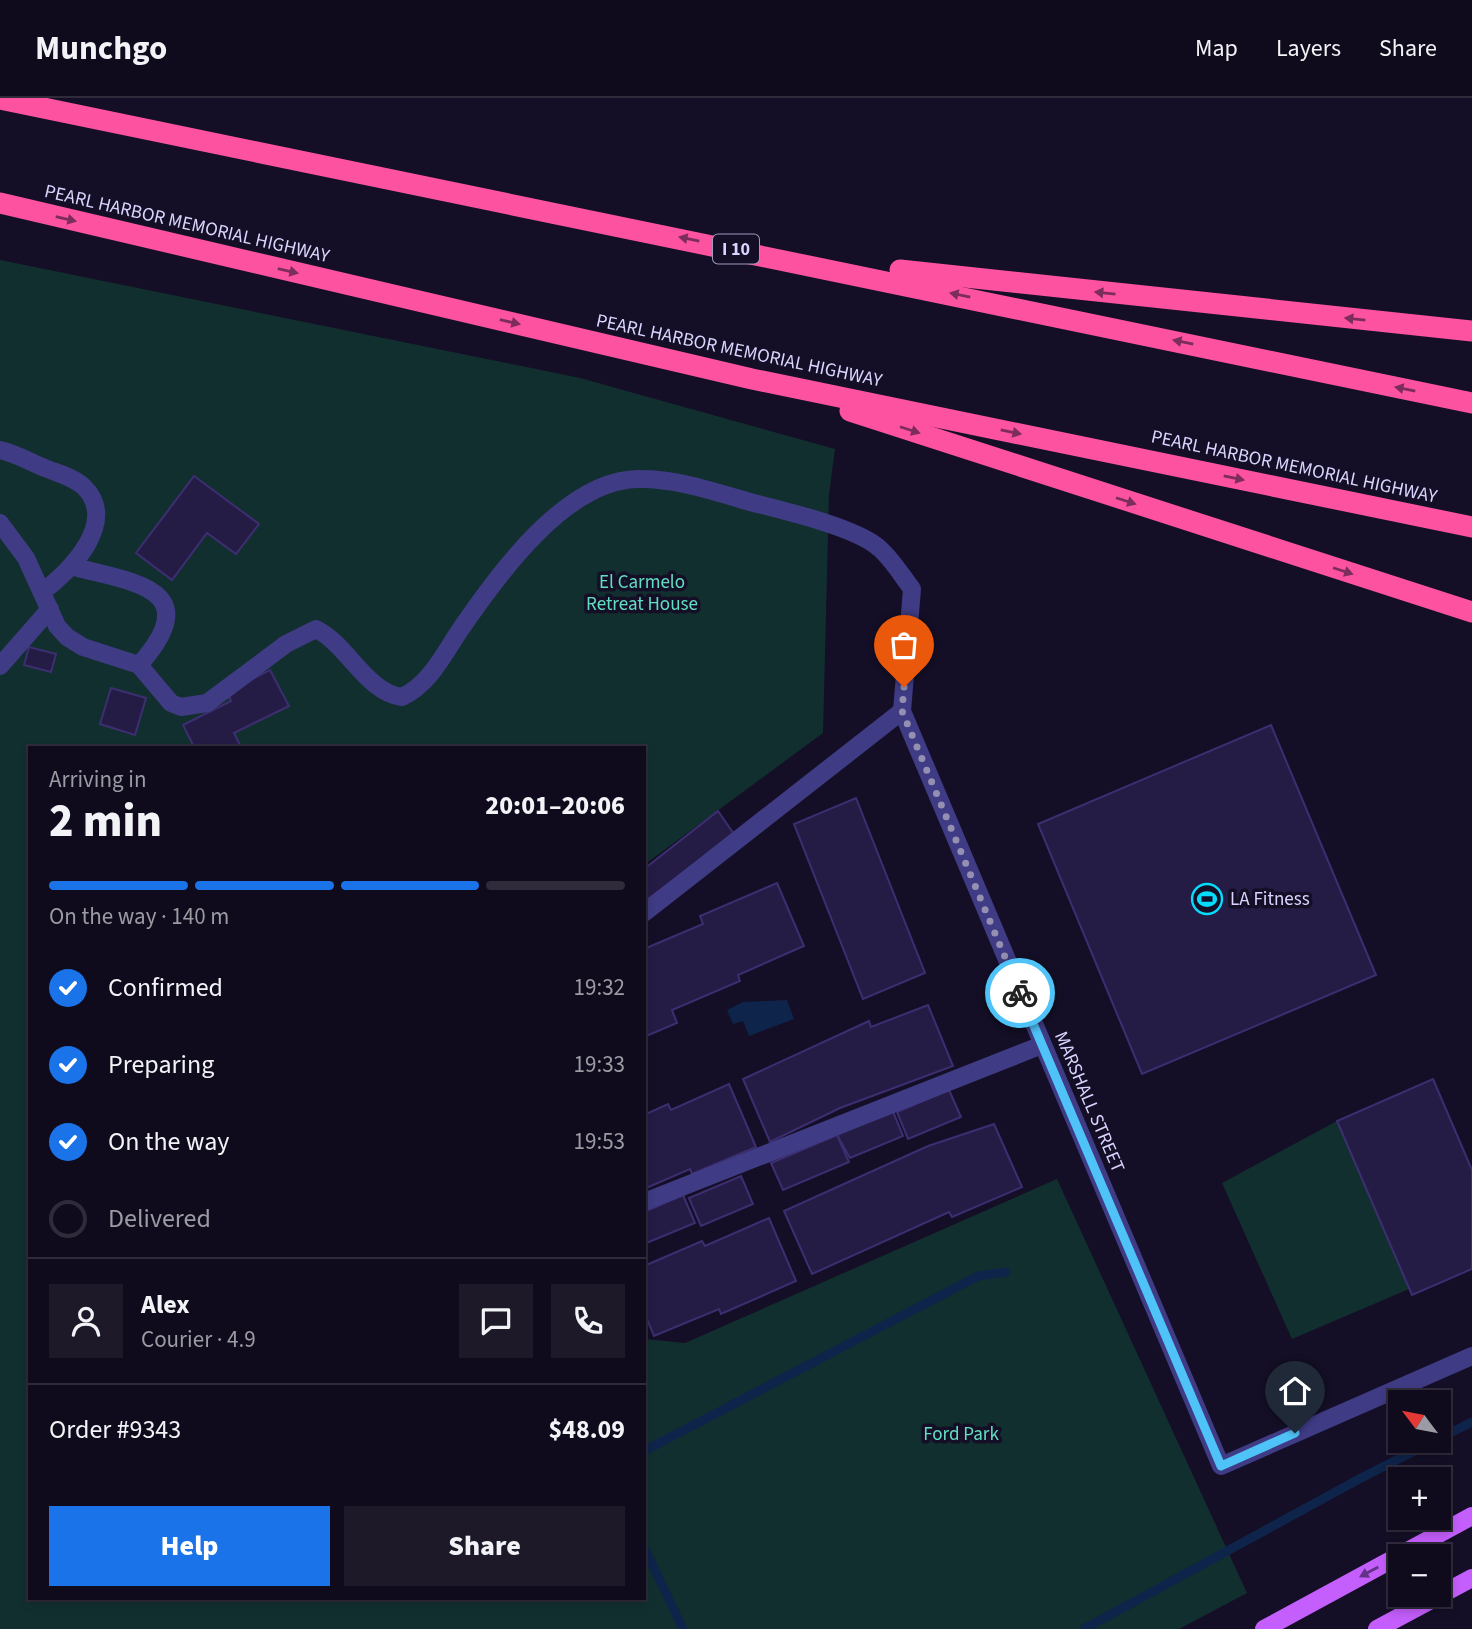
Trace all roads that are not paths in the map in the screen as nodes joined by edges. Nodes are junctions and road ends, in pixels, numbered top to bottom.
1 (0, 99) edge
2 (0, 204) edge
3 (779, 257) junction
4 (1472, 331) edge
5 (752, 379) junction
6 (1472, 403) edge
7 (0, 450) edge
8 (0, 523) edge
9 (1472, 527) edge
10 (71, 566) junction
11 (42, 592) junction
12 (50, 609) junction
13 (1472, 612) edge
14 (138, 665) junction
15 (0, 666) edge
16 (902, 711) junction
17 (646, 911) edge
18 (1042, 1045) junction
19 (646, 1201) edge
20 (1472, 1356) edge
21 (1472, 1516) edge
22 (1472, 1578) edge
23 (1264, 1629) edge
24 (1377, 1629) edge

3 -> 1 highway, I 10
2 -> 5 highway, PEARL HARBOR MEMORIAL HIGHWAY
4 -> 3 highway
6 -> 3 highway, I 10
5 -> 9 highway, PEARL HARBOR MEMORIAL HIGHWAY
5 -> 13 highway
7 - 10 street
8 - 11 street
10 - 11 street
10 - 14 street
11 - 12 street
12 - 14 street
12 - 15 street
14 - 16 street, MARSHALL STREET
16 - 17 street
16 - 18 street, MARSHALL STREET
18 - 19 street
18 - 20 street, MARSHALL STREET
21 -> 23 main road
22 - 24 main road

